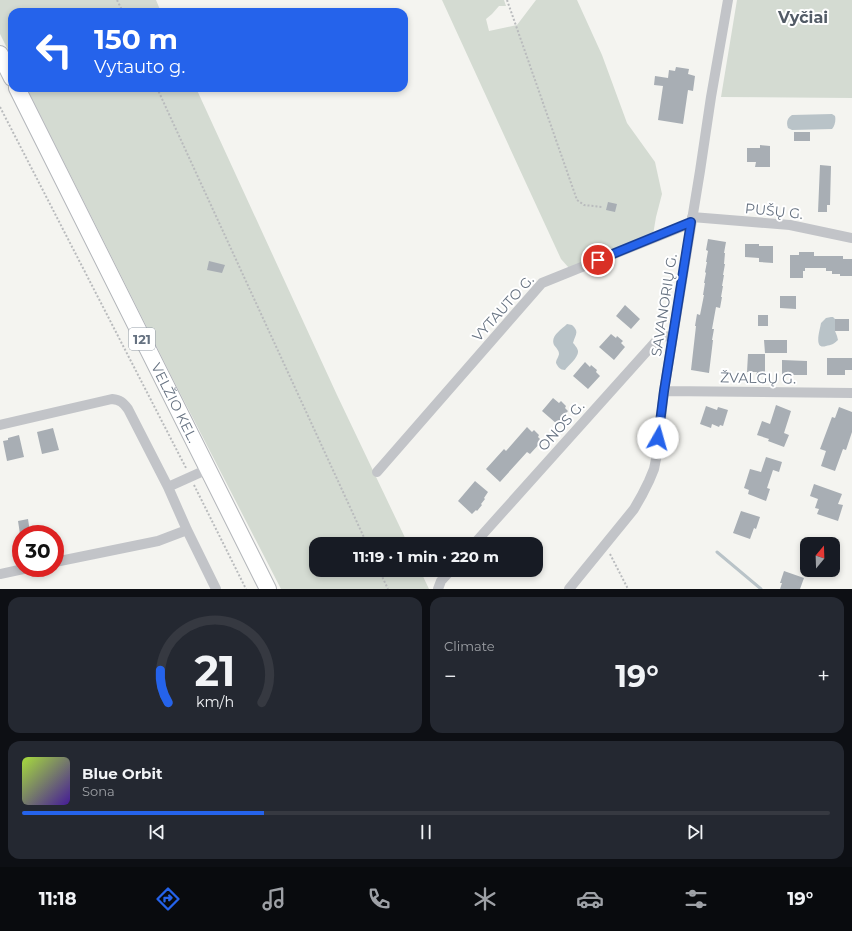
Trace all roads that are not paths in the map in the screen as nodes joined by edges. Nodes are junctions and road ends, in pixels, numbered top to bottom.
1 (728, 0) edge
2 (0, 54) edge
3 (8, 70) edge
4 (19, 92) edge
5 (692, 220) junction
6 (852, 238) edge
7 (673, 337) junction
8 (664, 391) junction
9 (852, 393) edge
10 (0, 425) edge
11 (208, 469) junction
12 (377, 472) dead end
13 (168, 487) junction
14 (187, 530) junction
15 (480, 537) edge
16 (64, 560) edge
17 (12, 571) edge
18 (0, 574) edge
19 (445, 577) edge
20 (216, 589) edge
21 (268, 589) edge
22 (438, 589) edge
23 (569, 589) edge

1 - 5 street, SAVANORIŲ G.
2 - 3 main road
4 - 11 main road, VELŽIO KEL. / 121
5 - 6 street, PUŠŲ G.
5 - 7 street, SAVANORIŲ G.
5 - 12 street, VYTAUTO G.
7 - 8 street, SAVANORIŲ G.
7 - 15 street, ONOS G.
8 - 9 street, ŽVALGŲ G.
8 - 23 street, SAVANORIŲ G.
10 - 13 street
11 - 13 street
11 - 21 main road, VELŽIO KEL. / 121
13 - 14 street
14 - 16 street
14 - 20 street
17 - 18 street
19 - 22 street

